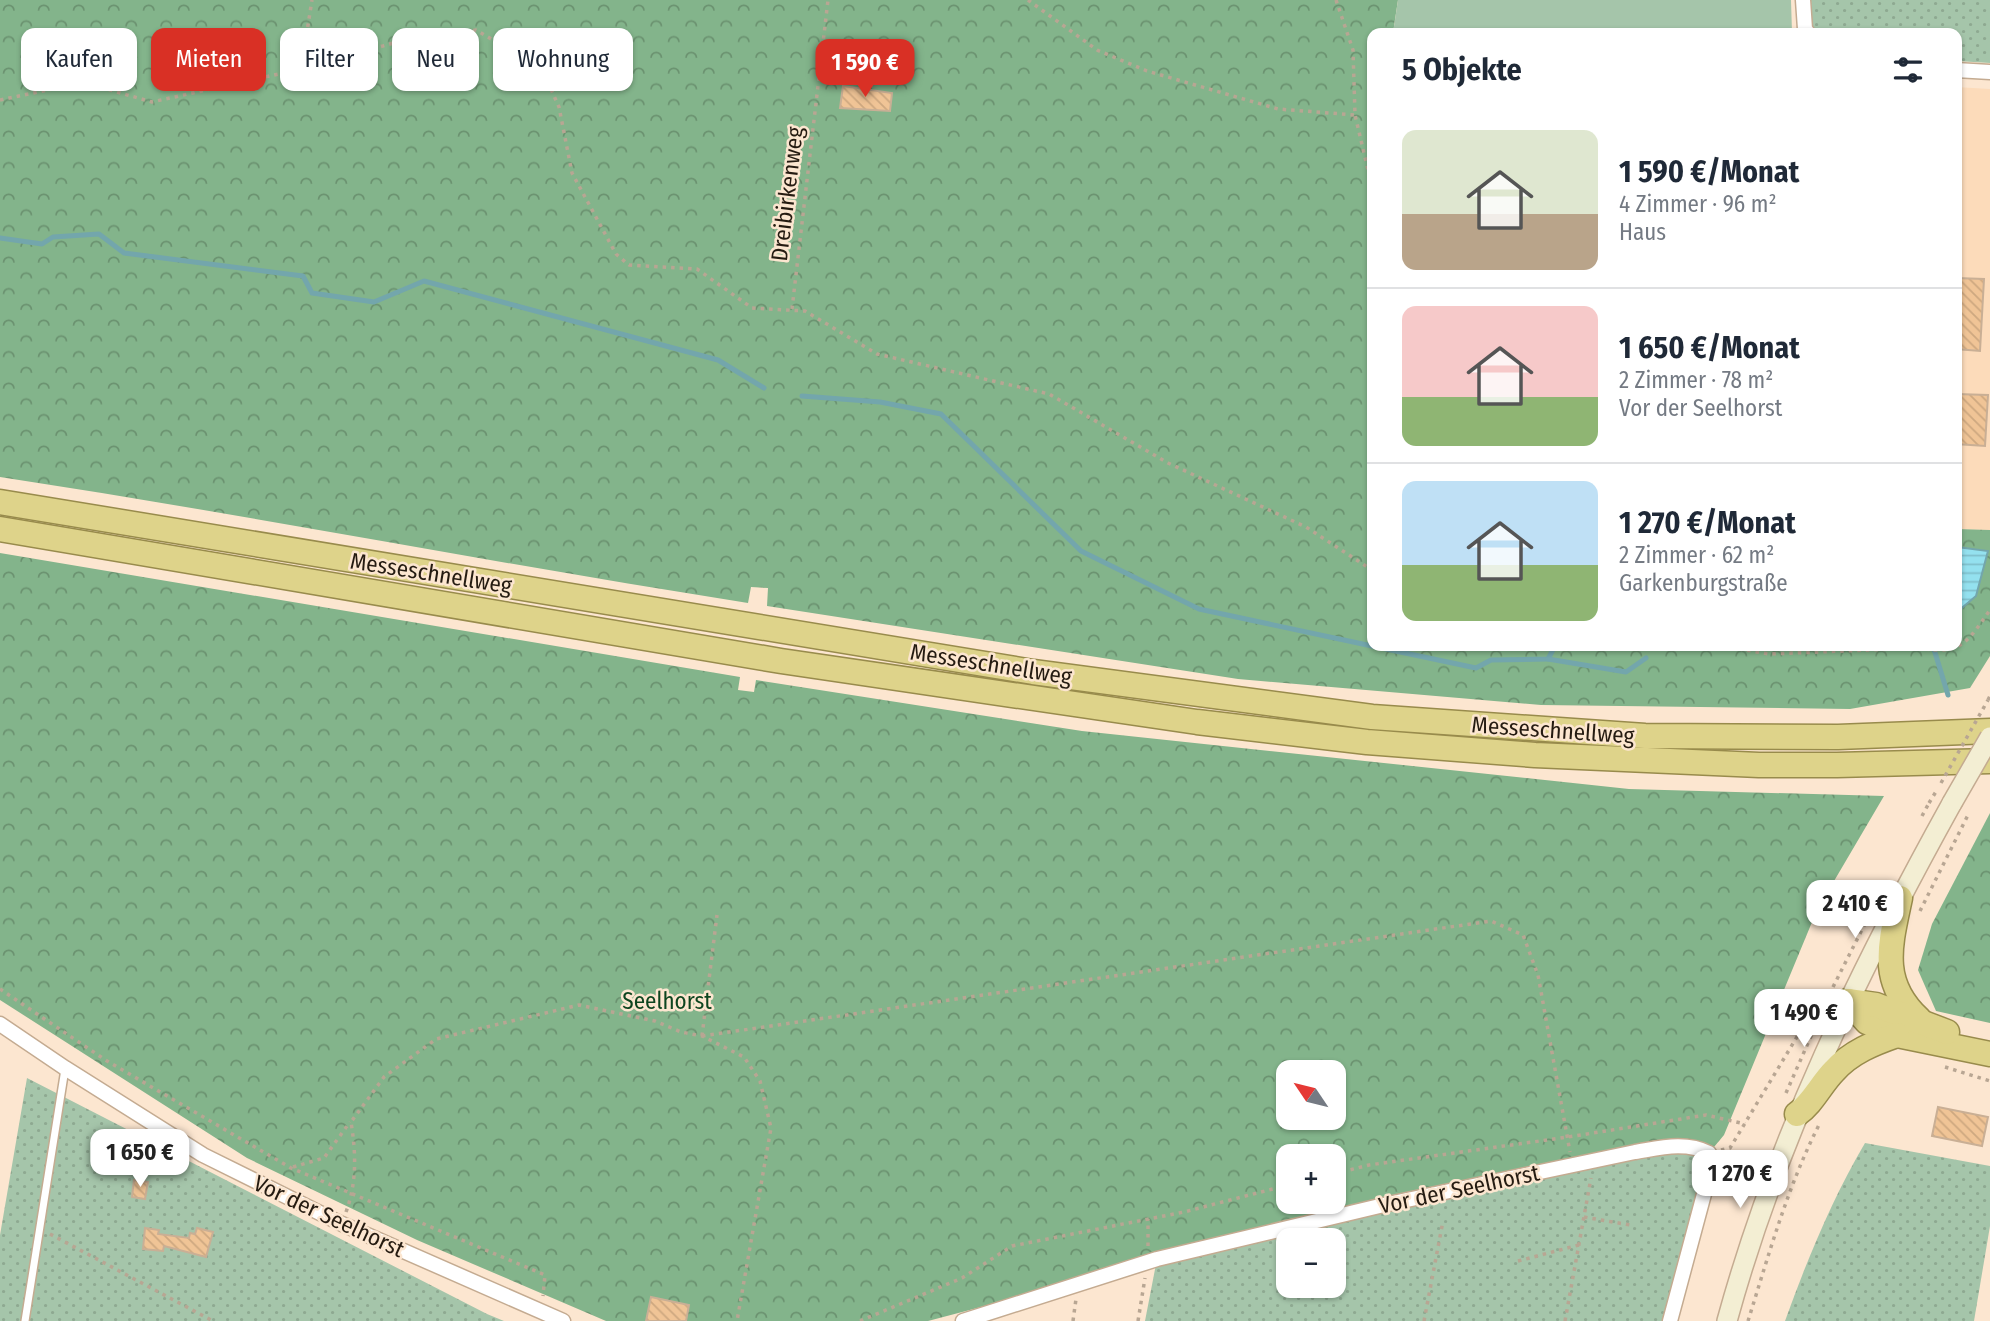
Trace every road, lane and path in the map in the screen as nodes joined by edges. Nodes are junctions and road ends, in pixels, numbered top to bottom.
1 (312, 0) edge
2 (828, 0) edge
3 (1028, 0) edge
4 (1336, 0) edge
5 (1804, 0) edge
6 (308, 28) edge
7 (1805, 28) edge
8 (378, 47) edge
9 (1962, 70) edge
10 (1990, 72) edge
11 (280, 74) edge
12 (0, 100) edge
13 (1355, 115) junction
14 (1367, 166) edge
15 (792, 309) junction
16 (0, 502) edge
17 (0, 529) edge
18 (1367, 567) edge
19 (1990, 610) edge
20 (1962, 644) edge
21 (1751, 651) edge
22 (1844, 651) edge
23 (1989, 698) edge
24 (1990, 731) edge
25 (1990, 737) edge
26 (1990, 761) edge
27 (1929, 803) dead end
28 (1968, 815) dead end
29 (1910, 904) junction
30 (717, 915) dead end
31 (0, 989) edge
32 (1848, 1001) junction
33 (1819, 1016) dead end
34 (0, 1024) edge
35 (1931, 1027) junction
36 (1897, 1035) junction
37 (702, 1036) junction
38 (1990, 1045) edge
39 (1990, 1054) edge
40 (65, 1068) junction
41 (1797, 1114) junction
42 (1825, 1115) dead end
43 (351, 1122) junction
44 (1745, 1124) junction
45 (1568, 1137) junction
46 (1709, 1153) junction
47 (1571, 1165) junction
48 (291, 1168) junction
49 (1346, 1171) edge
50 (1591, 1178) dead end
51 (1276, 1188) edge
52 (353, 1193) junction
53 (1584, 1217) junction
54 (1148, 1219) junction
55 (1443, 1221) dead end
56 (342, 1224) junction
57 (1630, 1225) dead end
58 (39, 1228) junction
59 (1579, 1245) junction
60 (1518, 1261) dead end
61 (1148, 1263) junction
62 (542, 1312) junction
63 (25, 1321) edge
64 (213, 1321) edge
65 (562, 1321) edge
66 (737, 1321) edge
67 (860, 1321) edge
68 (963, 1321) edge
69 (1138, 1321) edge
70 (1424, 1321) edge
71 (1565, 1321) edge
72 (1670, 1321) edge
73 (1727, 1321) edge
74 (1748, 1321) edge

1 - 6 path
2 - 15 path, Dreibirkenweg
3 - 13 path
4 - 13 path
5 - 7 street
8 - 15 path
9 - 10 street
11 - 12 path
13 - 14 path
15 - 18 path
16 - 24 highway, Messeschnellweg
17 - 26 highway, Messeschnellweg
19 - 20 path
21 - 22 path
23 - 27 path, bridge
25 - 29 main road, bridge
28 - 29 path
29 - 32 main road
29 - 35 highway
30 - 37 path
31 - 48 path
32 - 35 highway
32 - 36 highway
32 - 41 main road
33 - 44 path
34 - 40 street, Vor der Seelhorst
35 - 38 highway
36 - 39 highway
36 - 41 highway
37 - 43 path
37 - 45 path
37 - 66 path
40 - 56 street, Vor der Seelhorst
40 - 58 lane
41 - 73 main road
42 - 74 path
43 - 48 path
43 - 52 path
44 - 45 path
44 - 46 path
45 - 47 path
45 - 49 path
46 - 47 street, Vor der Seelhorst
46 - 72 street
47 - 61 street, Vor der Seelhorst
48 - 52 path
50 - 53 path
51 - 54 path
52 - 56 path
52 - 62 path
53 - 57 path
53 - 59 path
54 - 61 path
54 - 67 path
55 - 70 path
56 - 62 street, Vor der Seelhorst
58 - 63 lane
58 - 64 path
59 - 60 path
59 - 71 path
61 - 68 street, Vor der Seelhorst
61 - 69 path
62 - 65 street, Vor der Seelhorst

